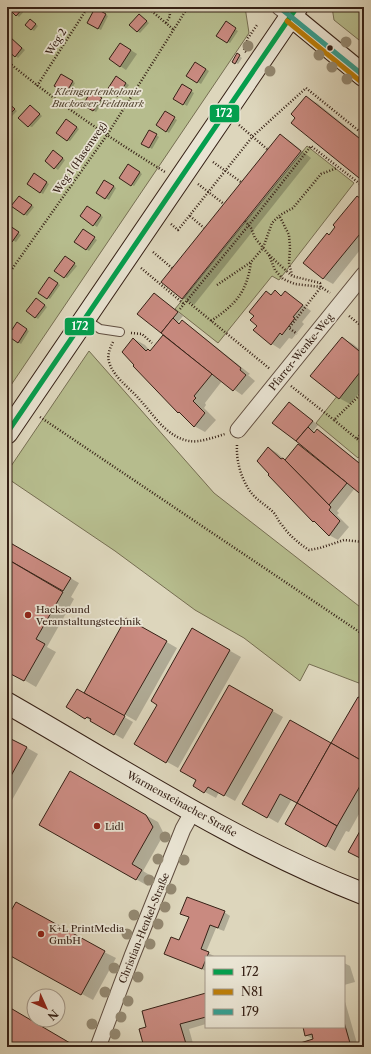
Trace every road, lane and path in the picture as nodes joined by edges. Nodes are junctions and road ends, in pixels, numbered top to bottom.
1 (88, 7) edge
2 (147, 7) edge
3 (169, 7) edge
4 (188, 7) edge
5 (289, 10) edge
6 (166, 24) junction
7 (257, 25) dead end
8 (174, 30) junction
9 (246, 52) dead end
10 (7, 61) edge
11 (364, 76) edge
12 (37, 86) junction
13 (239, 125) dead end
14 (107, 135) junction
15 (364, 135) edge
16 (253, 136) junction
17 (268, 149) dead end
18 (213, 162) dead end
19 (337, 168) junction
20 (226, 171) junction
21 (178, 180) junction
22 (241, 182) dead end
23 (198, 184) dead end
24 (364, 187) edge
25 (209, 192) junction
26 (224, 204) dead end
27 (190, 216) junction
28 (280, 217) dead end
29 (245, 221) dead end
30 (171, 224) dead end
31 (248, 226) junction
32 (204, 228) dead end
33 (263, 248) junction
34 (153, 252) dead end
35 (269, 255) junction
36 (251, 262) junction
37 (141, 268) dead end
38 (172, 268) dead end
39 (364, 274) edge
40 (7, 276) edge
41 (292, 276) junction
42 (217, 285) dead end
43 (321, 287) junction
44 (187, 301) junction
45 (184, 304) junction
46 (340, 304) junction
47 (180, 309) dead end
48 (84, 318) junction
49 (211, 321) junction
50 (364, 328) edge
51 (120, 332) junction
52 (152, 343) dead end
53 (309, 343) junction
54 (281, 378) junction
55 (364, 391) edge
56 (40, 417) dead end
57 (334, 420) junction
58 (364, 429) edge
59 (238, 430) junction
60 (7, 433) edge
61 (357, 439) junction
62 (364, 445) edge
63 (364, 542) edge
64 (364, 635) edge
65 (7, 703) edge
66 (193, 811) junction
67 (364, 894) edge
68 (98, 1047) edge

1 - 12 path, Weg 2
2 - 6 path
3 - 6 path
4 - 8 path, Weg 1 (Hasenweg)
5 - 11 street
5 - 21 street
6 - 8 path
7 - 9 path
8 - 14 path, Weg 1 (Hasenweg)
10 - 12 path
12 - 14 path
13 - 16 path
14 - 21 path
14 - 40 path, Weg 1 (Hasenweg)
15 - 16 path
16 - 17 path
16 - 20 path
18 - 20 path
19 - 24 path
19 - 31 path
19 - 33 path
20 - 22 path
20 - 25 path
21 - 48 street
23 - 25 path
25 - 26 path
25 - 27 path
27 - 30 path
27 - 32 path
28 - 41 path
29 - 31 path
31 - 33 path
31 - 44 path
33 - 35 path
33 - 36 path
34 - 38 path
35 - 41 path
35 - 43 path
36 - 42 path
36 - 49 path
37 - 45 path
39 - 46 street, Pfarrer-Wenke-Weg
41 - 43 path
43 - 46 path
43 - 53 path
44 - 45 path
44 - 49 path
45 - 47 path
46 - 50 path
46 - 53 street, Pfarrer-Wenke-Weg
48 - 51 lane
48 - 60 street
49 - 54 path
51 - 52 path
51 - 59 path
53 - 54 street, Pfarrer-Wenke-Weg
54 - 57 path
54 - 59 street, Pfarrer-Wenke-Weg
55 - 57 path
56 - 64 path
57 - 61 path
58 - 61 path
59 - 63 path
61 - 62 path
65 - 66 street, Warmensteinacher Straße
66 - 67 street, Warmensteinacher Straße
66 - 68 street, Christian-Henkel-Straße

